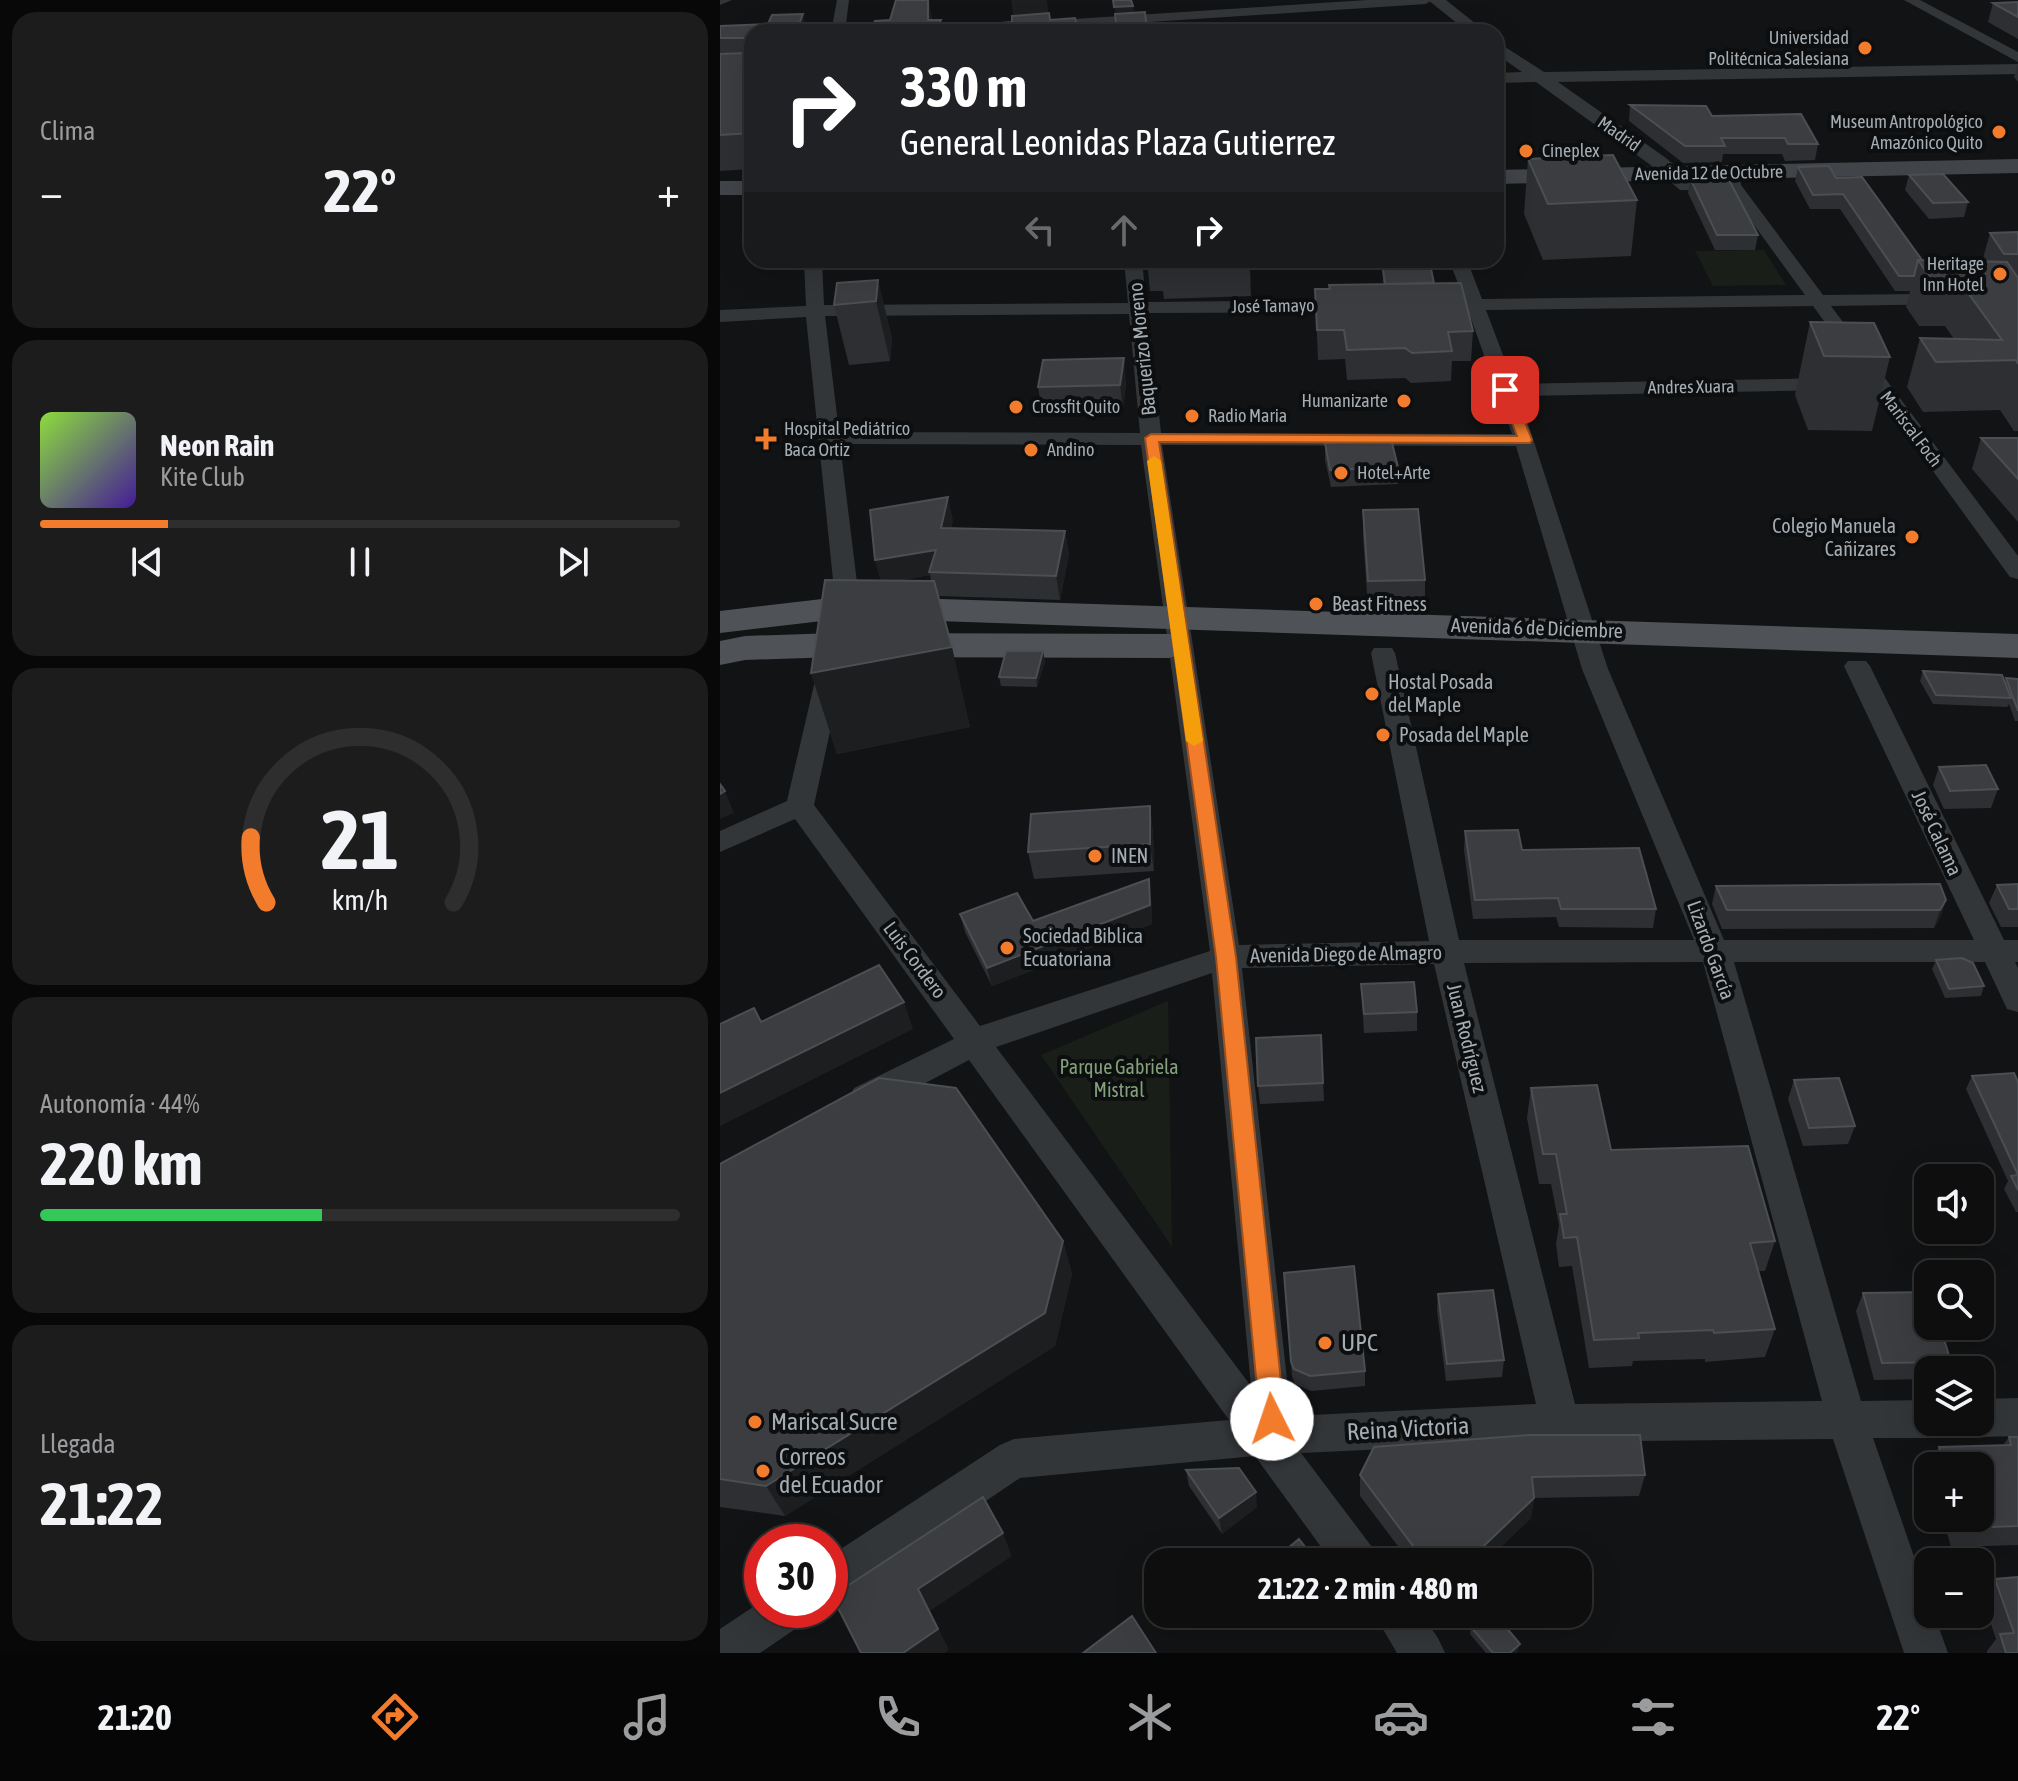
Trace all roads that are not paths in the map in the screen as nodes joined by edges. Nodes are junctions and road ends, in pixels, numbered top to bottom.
1 (843, 0) edge
2 (1090, 0) edge
3 (1426, 0) edge
4 (1436, 0) edge
5 (1910, 0) edge
6 (1925, 0) edge
7 (1232, 12) junction
8 (1247, 23) dead end
9 (839, 24) edge
10 (1091, 24) edge
11 (1119, 24) edge
12 (1468, 24) edge
13 (2018, 49) edge
14 (1504, 52) edge
15 (2018, 58) edge
16 (2018, 67) edge
17 (1504, 75) edge
18 (1538, 77) junction
19 (2018, 166) edge
20 (1504, 177) edge
21 (1738, 179) junction
22 (2018, 179) edge
23 (1681, 180) junction
24 (1627, 181) junction
25 (720, 188) edge
26 (744, 188) edge
27 (1504, 189) edge
28 (720, 198) edge
29 (744, 199) edge
30 (813, 268) edge
31 (1134, 268) edge
32 (1461, 268) edge
33 (2018, 298) edge
34 (1819, 300) junction
35 (1473, 304) junction
36 (1375, 305) edge
37 (1436, 305) edge
38 (1137, 308) junction
39 (815, 311) junction
40 (720, 316) edge
41 (1876, 384) junction
42 (1505, 390) junction
43 (831, 438) junction
44 (1151, 438) junction
45 (1525, 440) junction
46 (2018, 572) edge
47 (848, 607) junction
48 (720, 622) edge
49 (1180, 632) junction
50 (1588, 644) junction
51 (836, 645) junction
52 (2018, 646) edge
53 (720, 653) edge
54 (1383, 653) junction
55 (1857, 666) junction
56 (2018, 673) edge
57 (800, 806) junction
58 (720, 842) edge
59 (1714, 951) junction
60 (2006, 951) edge
61 (1446, 952) junction
62 (1226, 957) junction
63 (2018, 1000) edge
64 (976, 1041) junction
65 (833, 1115) edge
66 (2018, 1417) edge
67 (1994, 1418) edge
68 (1914, 1419) edge
69 (1847, 1421) junction
70 (1560, 1422) junction
71 (1266, 1436) junction
72 (1347, 1548) edge
73 (848, 1569) edge
74 (759, 1628) edge
75 (1405, 1628) edge
76 (722, 1653) edge
77 (1423, 1653) edge
78 (1926, 1653) edge

1 - 9 street
2 - 10 street
3 - 7 street
4 - 12 street
5 - 15 street
6 - 13 street
7 - 8 street
7 - 11 street
14 - 18 street, Madrid
16 - 18 street
17 - 18 street
18 - 23 street, Madrid
18 - 24 street, Madrid
19 - 21 main road, Avenida 12 de Octubre
20 - 24 main road, Avenida 12 de Octubre
21 - 22 main road, Avenida 12 de Octubre
21 - 23 main road, Avenida 12 de Octubre
21 - 34 street, Mariscal Foch
23 - 24 main road, Avenida 12 de Octubre
24 - 27 main road, Avenida 12 de Octubre
25 - 26 main road
28 - 29 main road
30 - 39 street
31 - 38 street, Baquerizo Moreno
32 - 35 street, Lizardo García
33 - 34 street
34 - 35 street
34 - 41 street, Mariscal Foch
35 - 37 street
35 - 42 street, Lizardo García
36 - 38 street, José Tamayo
38 - 39 street, José Tamayo
38 - 44 street, Baquerizo Moreno
39 - 40 street, José Tamayo
39 - 43 street
41 - 42 street, Andres Xuara
41 - 46 street, Mariscal Foch
42 - 45 street, Lizardo García
43 - 44 street
43 - 47 street
44 - 45 street
44 - 49 street, Baquerizo Moreno
45 - 50 street, Lizardo García
47 - 48 main road, Avenida 6 de Diciembre
47 - 49 main road, Avenida 6 de Diciembre
47 - 51 street
49 - 50 main road, Avenida 6 de Diciembre
49 - 51 main road, Avenida 6 de Diciembre
49 - 54 main road, Avenida 6 de Diciembre
49 - 62 street, Baquerizo Moreno
50 - 52 main road, Avenida 6 de Diciembre
50 - 54 main road, Avenida 6 de Diciembre
50 - 55 main road, Avenida 6 de Diciembre
50 - 59 street, Lizardo García
51 - 53 main road, Avenida 6 de Diciembre
51 - 57 street
54 - 61 street, Juan Rodríguez
55 - 56 main road, Avenida 6 de Diciembre
55 - 60 street, José Calama
57 - 58 street
57 - 64 street, Luis Cordero
59 - 60 street, Avenida Diego de Almagro
59 - 61 street, Avenida Diego de Almagro
59 - 69 street, Lizardo García
60 - 63 street, José Calama
61 - 62 street, Avenida Diego de Almagro
61 - 70 street, Juan Rodríguez
62 - 64 street, Avenida Diego de Almagro
62 - 71 street, Baquerizo Moreno
64 - 65 street, Avenida Diego de Almagro
64 - 71 street, Luis Cordero
66 - 67 street
68 - 69 street, Reina Victoria
69 - 70 street, Reina Victoria
69 - 78 street, Lizardo García
70 - 71 street, Reina Victoria
71 - 72 street, Luis Cordero
71 - 73 street, Reina Victoria
74 - 76 street
75 - 77 street

